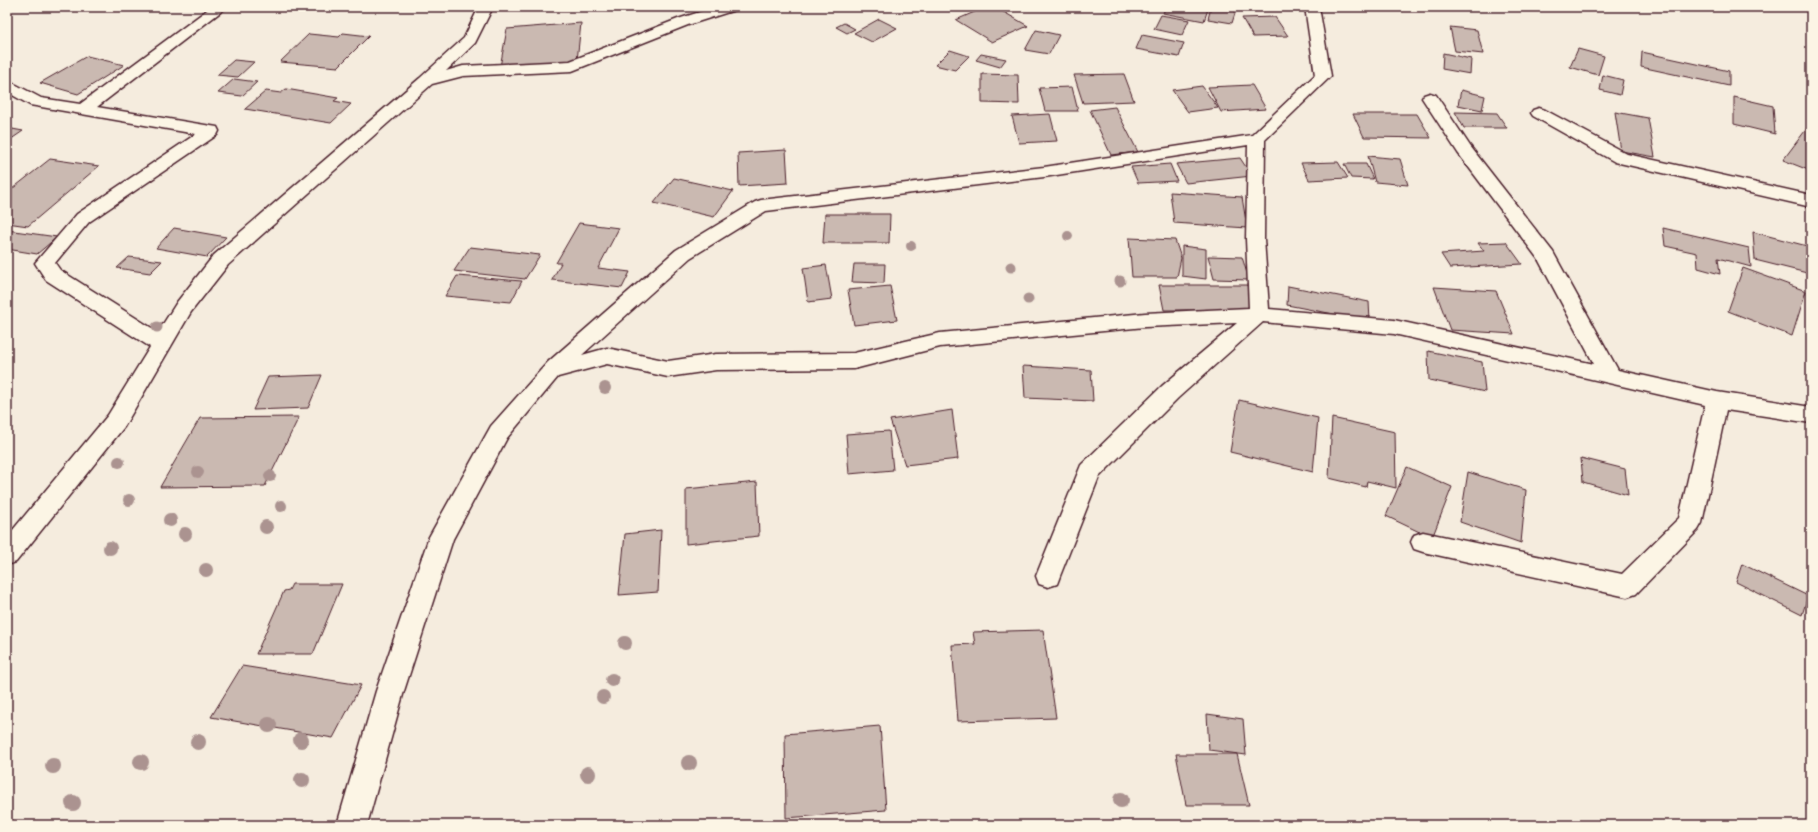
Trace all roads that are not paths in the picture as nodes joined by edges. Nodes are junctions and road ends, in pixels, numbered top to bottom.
1 (220, 7) edge
2 (486, 7) edge
3 (730, 7) edge
4 (1312, 7) edge
5 (426, 81) junction
6 (7, 85) edge
7 (1430, 98) dead end
8 (83, 110) junction
9 (1538, 113) dead end
10 (1257, 139) junction
11 (1811, 201) edge
12 (1259, 315) junction
13 (162, 345) junction
14 (551, 371) junction
15 (1611, 376) junction
16 (1717, 400) junction
17 (1811, 415) edge
18 (1423, 542) dead end
19 (7, 555) edge
20 (1048, 576) dead end
21 (352, 825) edge

1 - 8 street
2 - 5 street
3 - 5 street
4 - 10 street
5 - 13 street
6 - 8 street
7 - 15 street
8 - 13 street
9 - 11 street
10 - 12 street
10 - 14 street
12 - 14 street
12 - 15 street
12 - 20 street
13 - 19 street
14 - 21 street
15 - 16 street
16 - 17 street
16 - 18 street

